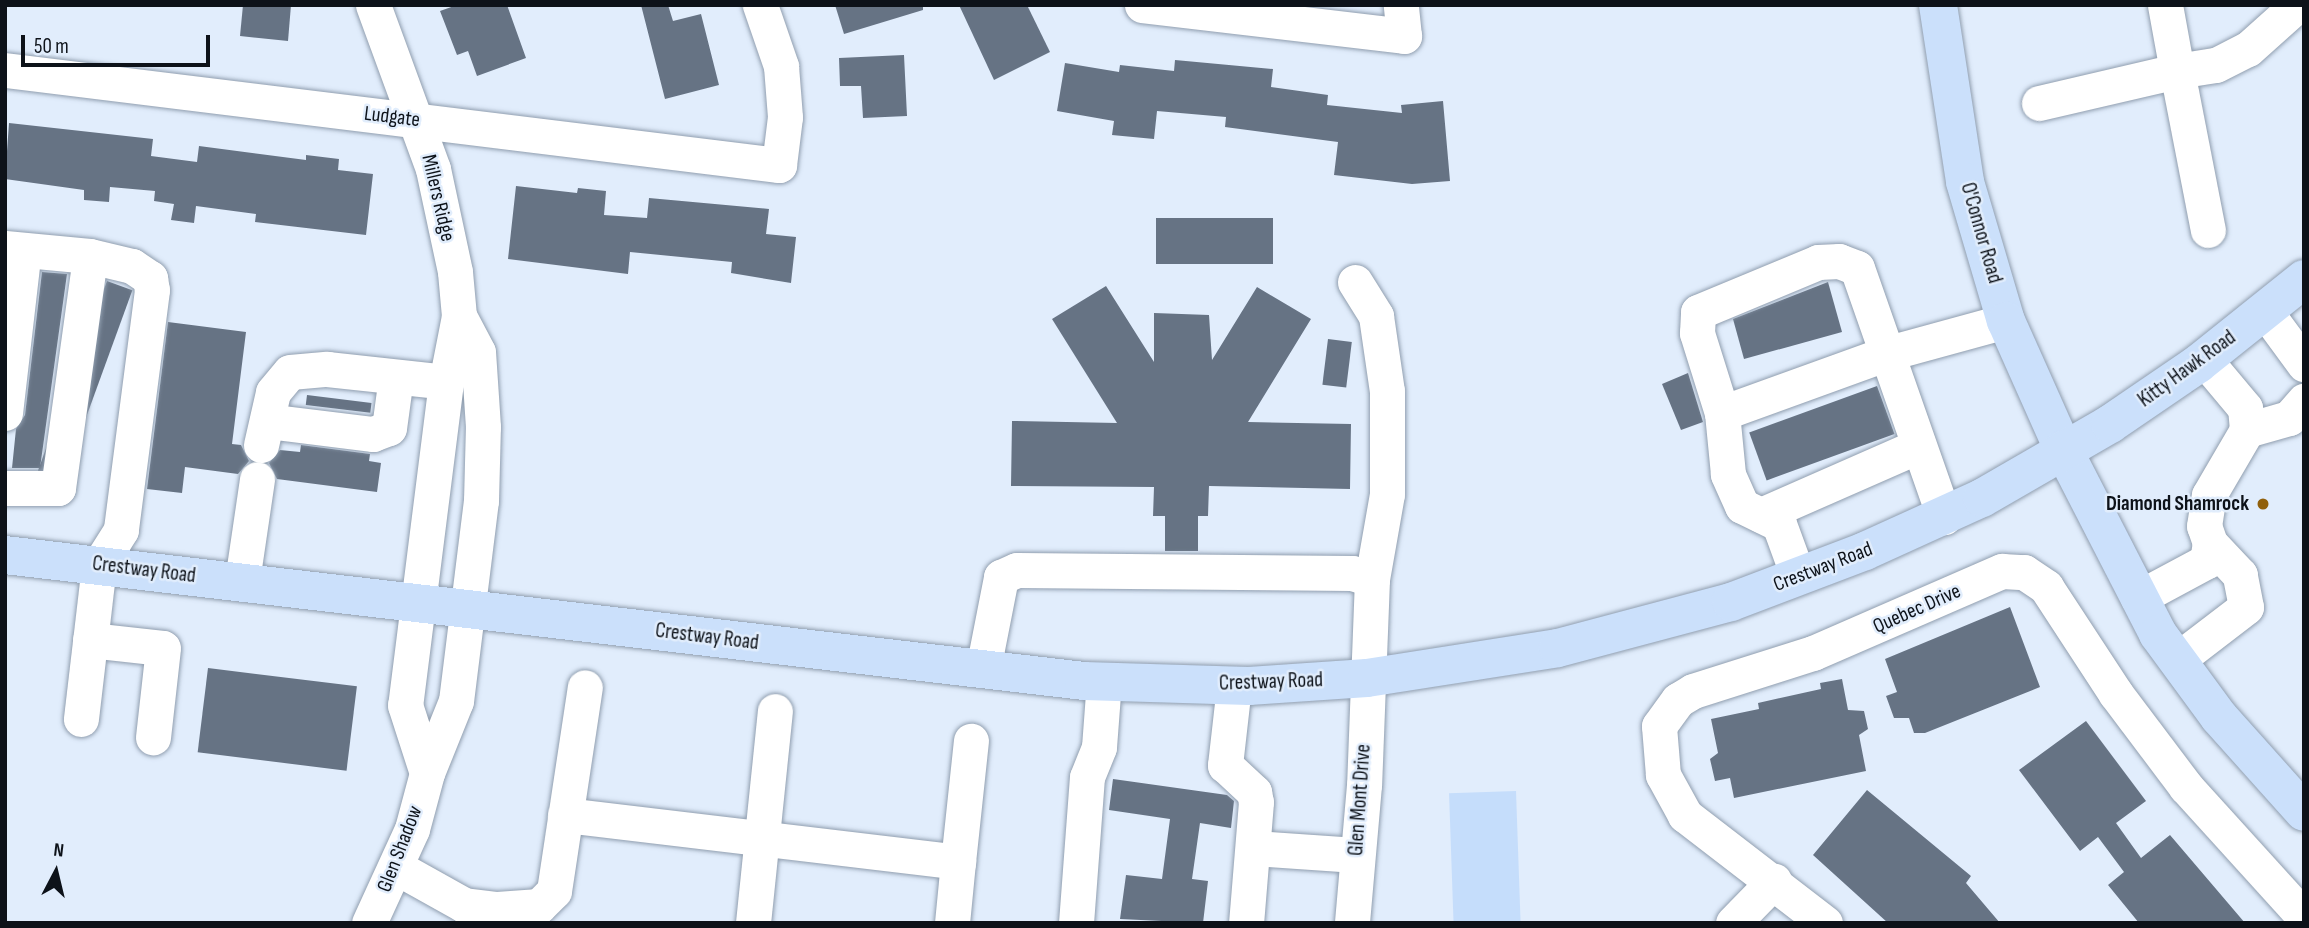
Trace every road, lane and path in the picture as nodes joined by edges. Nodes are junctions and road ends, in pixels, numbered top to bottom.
1 (373, 5) edge
2 (760, 5) edge
3 (1142, 5) edge
4 (1938, 5) edge
5 (2165, 5) edge
6 (2297, 5) edge
7 (1402, 21) edge
8 (5, 69) edge
9 (2177, 71) junction
10 (2039, 103) dead end
11 (417, 120) junction
12 (2208, 230) dead end
13 (15, 249) edge
14 (90, 256) junction
15 (2304, 279) edge
16 (1355, 282) dead end
17 (2265, 311) junction
18 (459, 316) junction
19 (2006, 321) junction
20 (1885, 354) junction
21 (2204, 359) junction
22 (2304, 364) edge
23 (396, 377) junction
24 (446, 382) junction
25 (2304, 401) edge
26 (5, 413) edge
27 (1722, 413) junction
28 (2247, 430) junction
29 (1918, 446) junction
30 (2063, 449) junction
31 (257, 479) dead end
32 (434, 479) junction
33 (482, 484) junction
34 (5, 488) edge
35 (1761, 515) junction
36 (1944, 517) junction
37 (2210, 543) junction
38 (5, 555) edge
39 (100, 565) junction
40 (1798, 576) junction
41 (1372, 579) junction
42 (242, 581) junction
43 (2138, 598) junction
44 (418, 602) junction
45 (469, 608) junction
46 (90, 640) junction
47 (2177, 660) junction
48 (983, 669) junction
49 (1367, 678) junction
50 (1104, 681) junction
51 (1234, 685) junction
52 (585, 687) dead end
53 (775, 710) dead end
54 (81, 719) dead end
55 (153, 737) dead end
56 (971, 741) dead end
57 (427, 773) junction
58 (2304, 812) edge
59 (565, 814) junction
60 (761, 838) junction
61 (1253, 848) junction
62 (1357, 855) junction
63 (958, 862) junction
64 (396, 867) junction
65 (1773, 881) junction
66 (553, 907) edge
67 (2304, 917) edge
68 (369, 923) edge
69 (753, 923) edge
70 (952, 923) edge
71 (1076, 923) edge
72 (1246, 923) edge
73 (1352, 923) edge
74 (1733, 923) edge
75 (1825, 923) edge

1 - 11 street, Millers Ridge
2 - 11 street, Ludgate
3 - 7 street
4 - 19 main road, O'Connor Road
5 - 9 street
6 - 9 street
8 - 11 street, Ludgate
9 - 10 street
9 - 12 street
11 - 18 street, Millers Ridge
13 - 14 street
13 - 26 street
14 - 34 street
14 - 39 street
15 - 17 main road, Kitty Hawk Road
16 - 41 street, Glen Mont Drive
17 - 21 main road, Kitty Hawk Road
17 - 22 street
18 - 24 street, Millers Ridge
18 - 33 street, Millers Ridge
19 - 20 street
19 - 30 main road, O'Connor Road
20 - 27 street
20 - 27 street
20 - 29 street
21 - 28 street
21 - 30 main road, Kitty Hawk Road
23 - 23 street
23 - 24 street
24 - 32 street, Millers Ridge
25 - 28 street
27 - 35 street
28 - 37 street
29 - 35 street
29 - 36 street
30 - 36 main road, Crestway Road
30 - 43 main road
31 - 42 street
32 - 33 street
32 - 44 street, Millers Ridge
33 - 45 street, Millers Ridge
35 - 40 street
36 - 40 main road, Crestway Road
37 - 43 street
37 - 47 street
38 - 39 main road, Crestway Road
39 - 42 main road, Crestway Road
39 - 46 street
40 - 49 main road, Crestway Road
41 - 48 street
41 - 49 street, Glen Mont Drive
42 - 44 main road, Crestway Road
43 - 47 main road
44 - 45 main road, Crestway Road
44 - 57 street
45 - 48 main road, Crestway Road
45 - 57 street, Glen Shadow
46 - 54 street
46 - 55 street
47 - 58 main road
48 - 50 main road, Crestway Road
49 - 51 main road, Crestway Road
49 - 62 street, Glen Mont Drive
50 - 51 main road, Crestway Road
50 - 71 street
51 - 61 street
52 - 59 street
53 - 60 street
56 - 63 street
57 - 64 street, Glen Shadow
59 - 60 street
59 - 66 street
60 - 63 street
60 - 69 street
61 - 62 street
61 - 72 street
62 - 73 street, Glen Mont Drive
63 - 70 street
64 - 66 street
64 - 68 street, Glen Shadow
65 - 67 street, Quebec Drive
65 - 74 street
65 - 75 street, Quebec Drive

